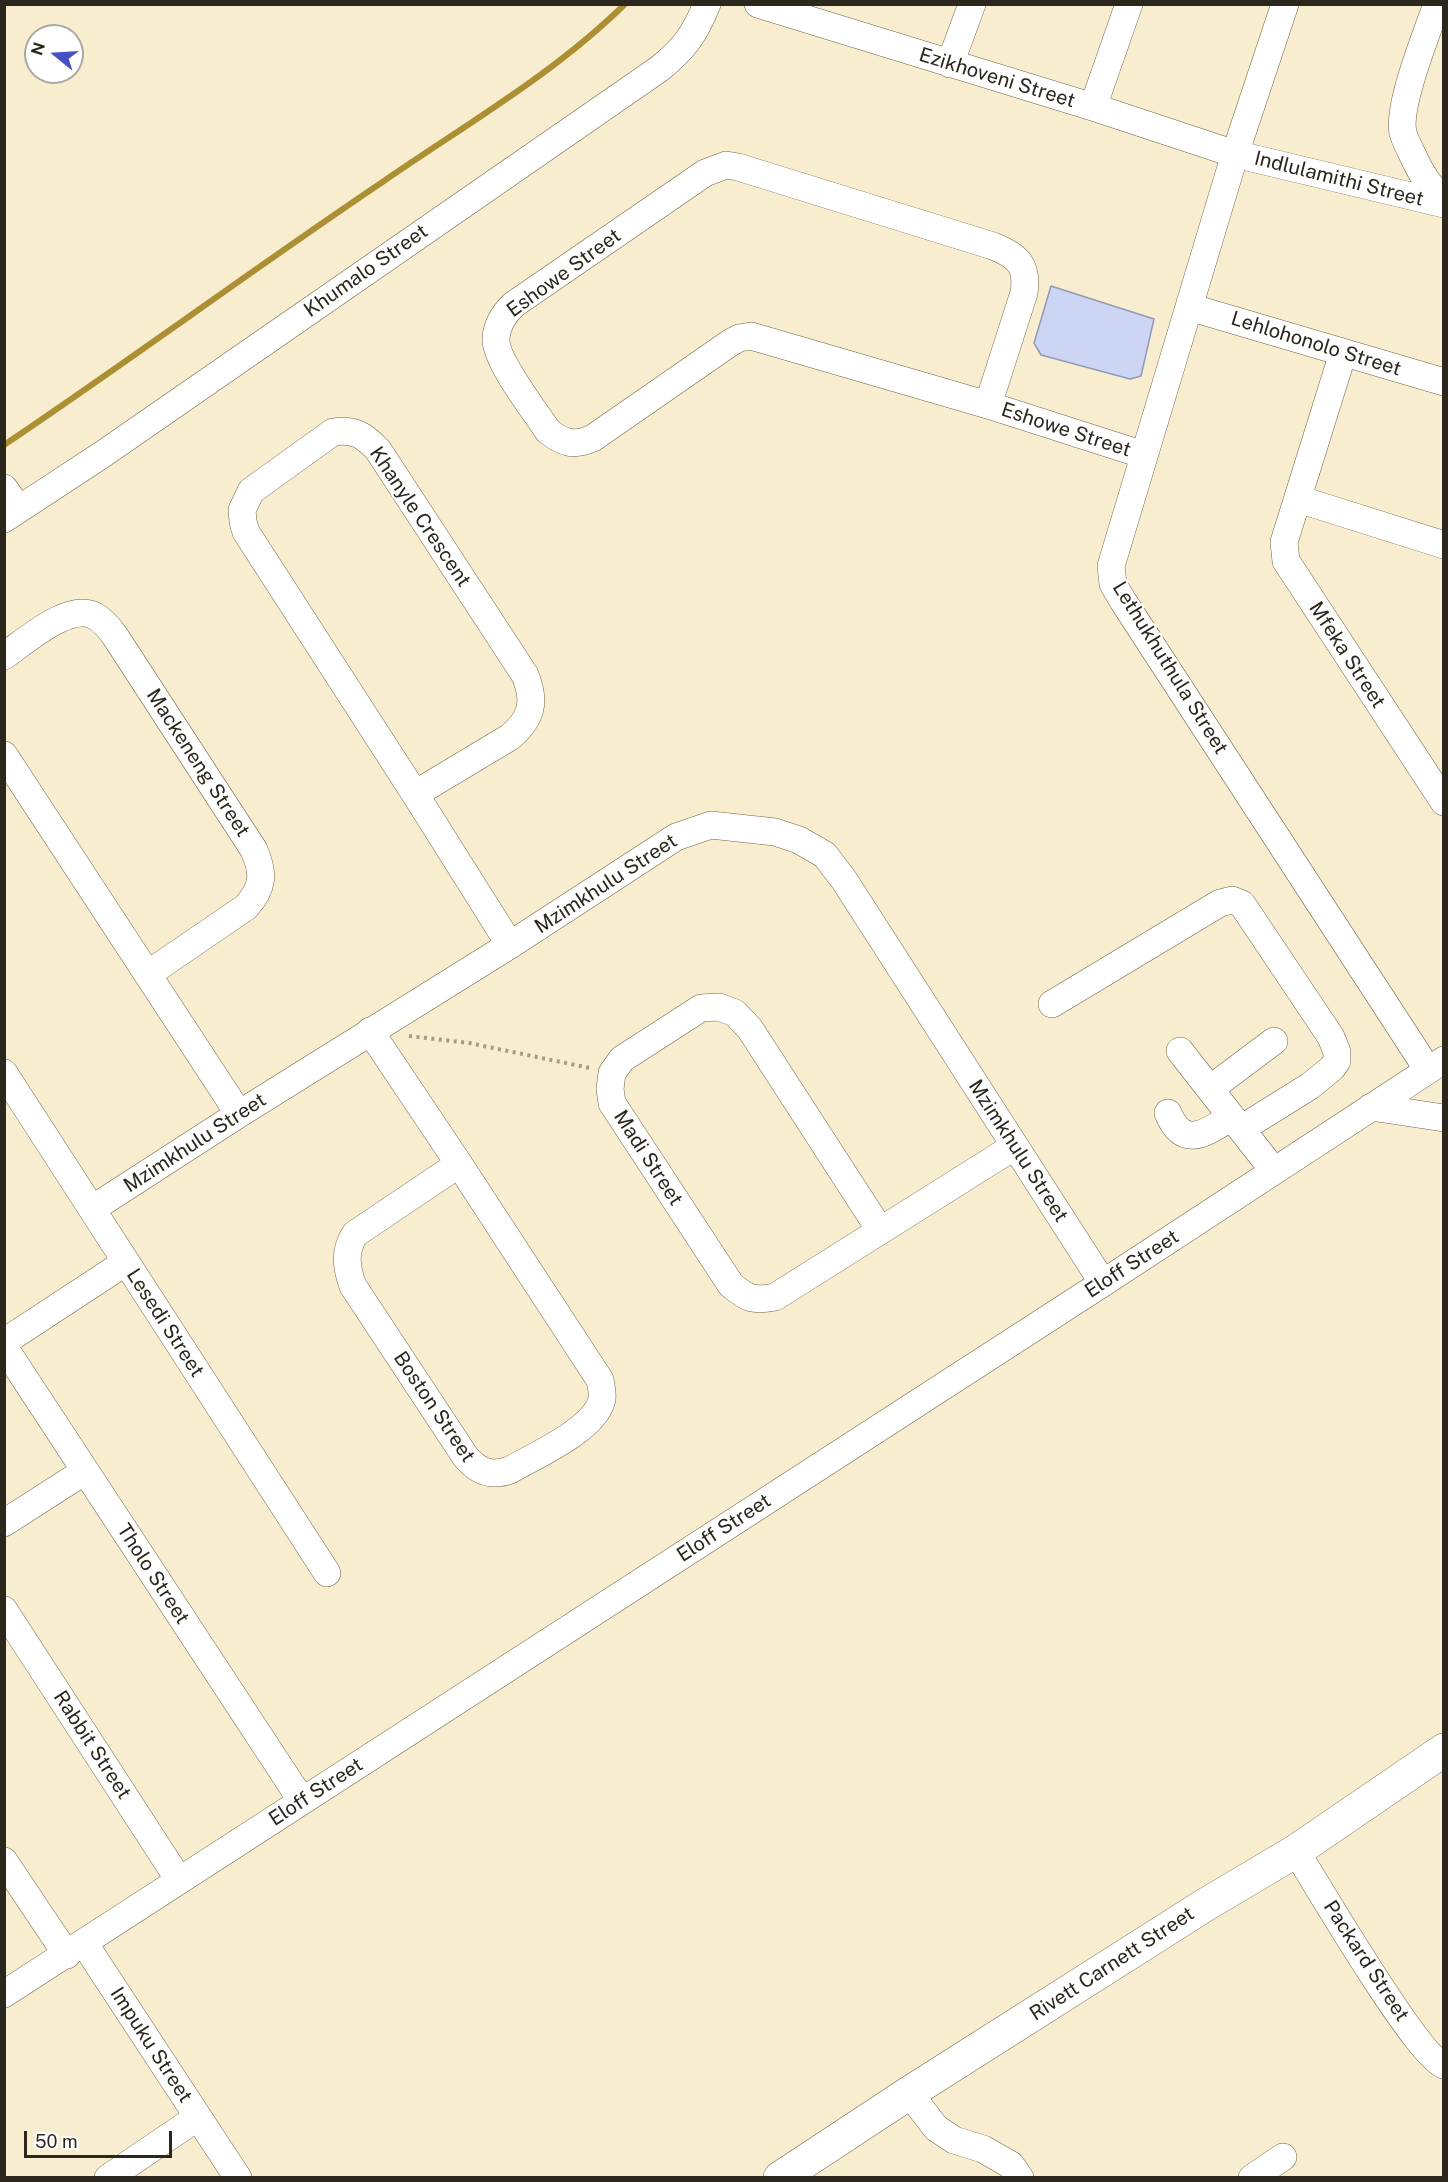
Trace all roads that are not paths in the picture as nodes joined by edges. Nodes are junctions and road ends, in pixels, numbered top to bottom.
1 (707, 4) edge
2 (758, 4) edge
3 (972, 4) edge
4 (1129, 4) edge
5 (1285, 4) edge
6 (1437, 4) edge
7 (818, 14) edge
8 (950, 64) junction
9 (1093, 107) junction
10 (1235, 154) junction
11 (1443, 199) edge
12 (1443, 204) edge
13 (1189, 307) junction
14 (1343, 353) junction
15 (1443, 382) edge
16 (988, 405) junction
17 (1144, 455) junction
18 (1298, 499) junction
19 (10, 505) edge
20 (1443, 545) edge
21 (4, 656) edge
22 (4, 755) edge
23 (415, 794) junction
24 (1443, 802) edge
25 (510, 945) junction
26 (148, 974) junction
27 (1052, 1004) dead end
28 (370, 1032) junction
29 (1274, 1041) dead end
30 (1180, 1051) dead end
31 (1436, 1065) edge
32 (4, 1073) edge
33 (1210, 1089) junction
34 (1371, 1107) junction
35 (1168, 1113) dead end
36 (239, 1114) junction
37 (1443, 1118) edge
38 (1237, 1123) junction
39 (1015, 1146) junction
40 (459, 1164) junction
41 (1274, 1171) junction
42 (92, 1209) junction
43 (880, 1230) junction
44 (126, 1262) junction
45 (1103, 1283) junction
46 (4, 1342) edge
47 (4, 1347) edge
48 (85, 1471) junction
49 (4, 1523) edge
50 (327, 1573) dead end
51 (4, 1610) edge
52 (1443, 1750) edge
53 (303, 1801) junction
54 (1296, 1851) junction
55 (4, 1861) edge
56 (179, 1880) junction
57 (76, 1949) junction
58 (4, 1994) edge
59 (1443, 2066) edge
60 (909, 2092) junction
61 (198, 2117) junction
62 (1283, 2157) dead end
63 (108, 2178) edge
64 (238, 2178) edge
65 (780, 2178) edge
66 (1020, 2178) edge
67 (1252, 2178) edge

1 - 19 street, Khumalo Street
2 - 7 street, Ezikhoveni Street
3 - 8 street
4 - 9 street
5 - 10 street, Lethukhuthula Street
6 - 11 street, Indlulamithi Street
7 - 8 street, Ezikhoveni Street
8 - 9 street, Ezikhoveni Street
9 - 10 street, Ezikhoveni Street
10 - 12 street, Indlulamithi Street
10 - 13 street, Lethukhuthula Street
13 - 14 street, Lehlohonolo Street
13 - 17 street, Lethukhuthula Street
14 - 15 street, Lehlohonolo Street
14 - 18 street, Mfeka Street
16 - 16 street, Eshowe Street
16 - 17 street, Eshowe Street
17 - 31 street, Lethukhuthula Street
18 - 20 street
18 - 24 street, Mfeka Street
21 - 26 street, Mackeneng Street
22 - 26 street
23 - 23 street, Khanyle Crescent
23 - 25 street, Khanyle Crescent
25 - 28 street, Mzimkhulu Street
25 - 39 street, Mzimkhulu Street
26 - 36 street
27 - 38 street
28 - 36 street, Mzimkhulu Street
28 - 40 street, Boston Street
29 - 33 street
30 - 33 street
31 - 34 street, Eloff Street
32 - 42 street, Lesedi Street
33 - 38 street
34 - 37 street
34 - 41 street, Eloff Street
35 - 38 street
36 - 42 street, Mzimkhulu Street
38 - 41 street
39 - 43 street, Madi Street
39 - 45 street, Mzimkhulu Street
40 - 40 street, Boston Street
41 - 45 street, Eloff Street
42 - 44 street, Lesedi Street
43 - 43 street, Madi Street
44 - 46 street
44 - 50 street, Lesedi Street
45 - 53 street, Eloff Street
47 - 48 street, Tholo Street
48 - 49 street
48 - 53 street, Tholo Street
51 - 56 street, Rabbit Street
52 - 54 main road, Rivett Carnett Street
53 - 56 street, Eloff Street
54 - 59 street, Packard Street
54 - 60 main road, Rivett Carnett Street
55 - 57 street, Impuku Street
56 - 57 street, Eloff Street
57 - 58 street, Eloff Street
57 - 61 street, Impuku Street
60 - 65 main road, Rivett Carnett Street
60 - 66 street
61 - 63 street
61 - 64 street, Impuku Street
62 - 67 street

